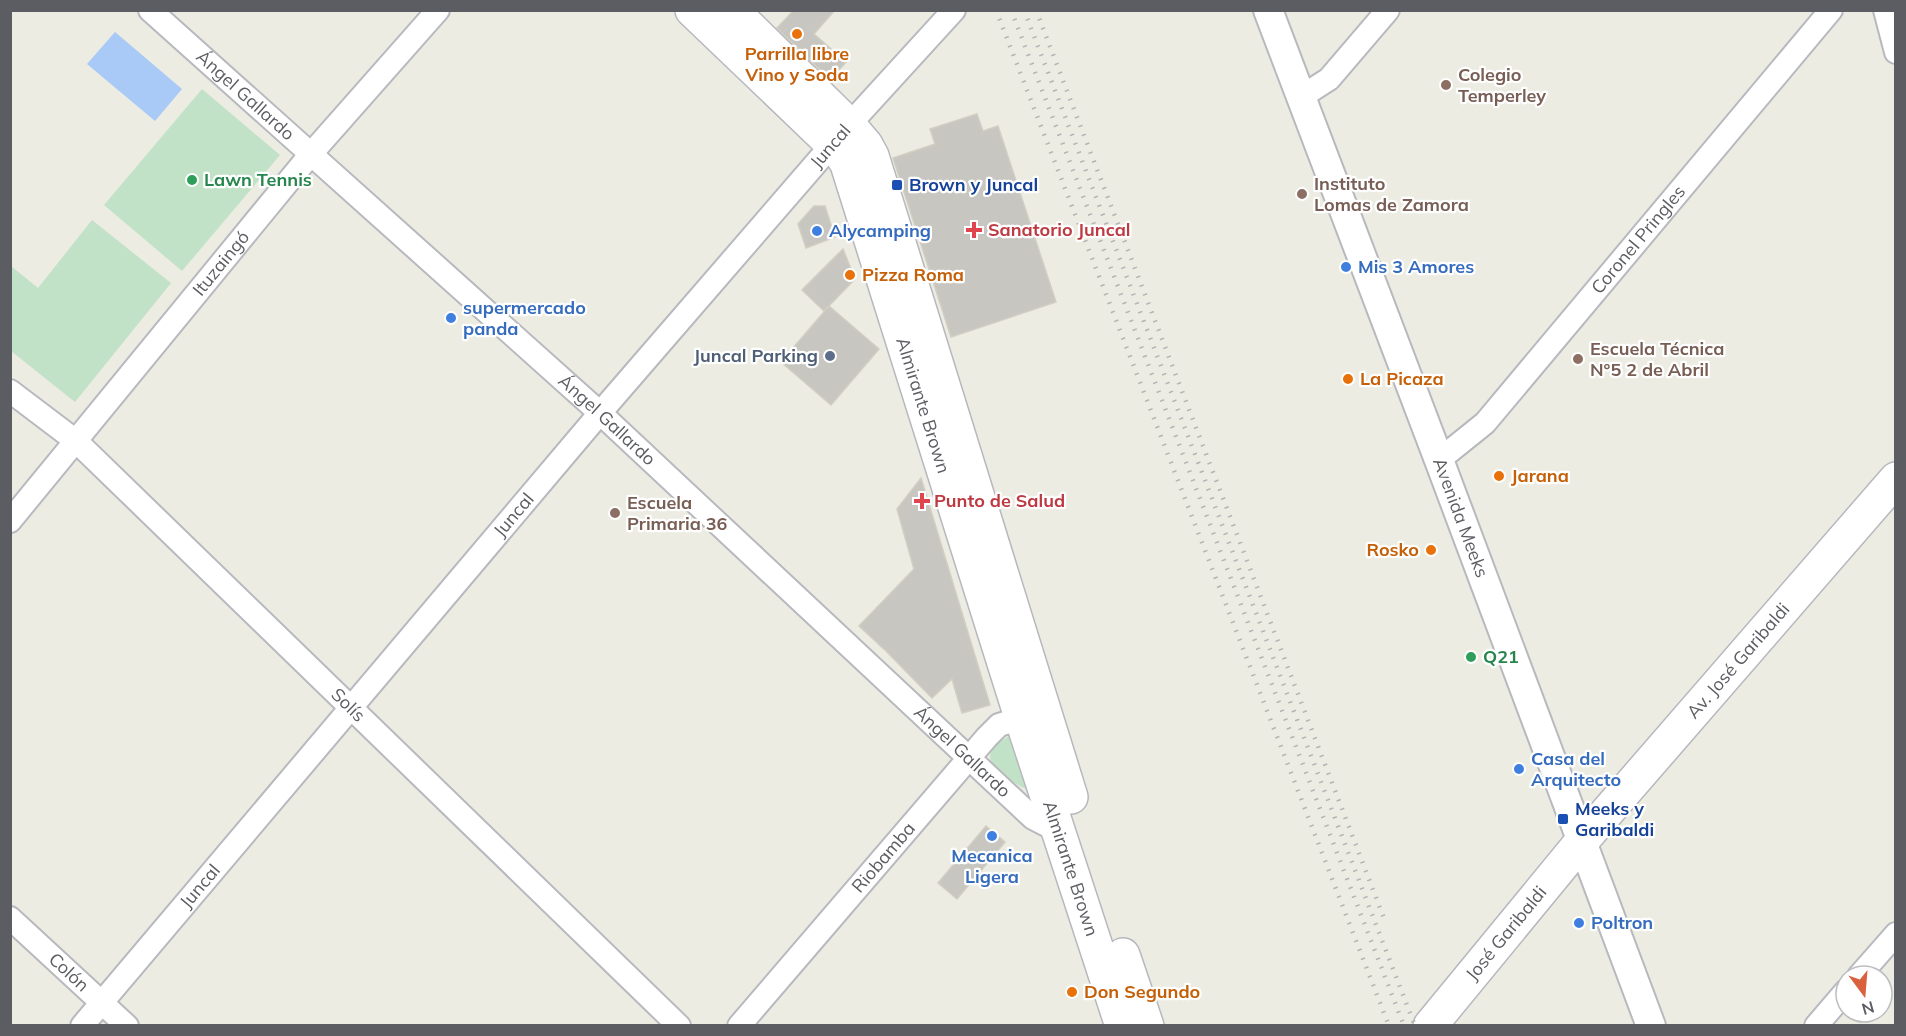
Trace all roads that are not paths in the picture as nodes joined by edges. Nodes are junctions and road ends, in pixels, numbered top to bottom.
1 (150, 10) edge
2 (438, 10) edge
3 (692, 10) edge
4 (732, 10) edge
5 (954, 10) edge
6 (1268, 10) edge
7 (1388, 10) edge
8 (1831, 10) edge
9 (1885, 10) edge
10 (1896, 52) edge
11 (1301, 97) junction
12 (841, 135) junction
13 (310, 155) junction
14 (10, 391) edge
15 (600, 413) junction
16 (76, 441) junction
17 (1439, 460) junction
18 (1896, 479) edge
19 (10, 521) edge
20 (351, 706) junction
21 (1032, 714) junction
22 (970, 758) junction
23 (1058, 831) junction
24 (1582, 842) junction
25 (10, 918) edge
26 (1896, 934) edge
27 (1870, 964) edge
28 (102, 1002) junction
29 (1834, 1005) edge
30 (82, 1026) edge
31 (127, 1026) edge
32 (679, 1026) edge
33 (739, 1026) edge
34 (1122, 1026) edge
35 (1147, 1026) edge
36 (1430, 1026) edge
37 (1651, 1026) edge
38 (1816, 1026) edge

1 - 13 street, Ángel Gallardo
2 - 13 street, Ituzaingó
3 - 12 main road, Almirante Brown
4 - 12 main road, Almirante Brown
5 - 12 street, Juncal
6 - 11 street, Avenida Meeks
7 - 11 street
8 - 17 street, Coronel Pringles
9 - 10 street
11 - 17 street, Avenida Meeks
12 - 15 street, Juncal
12 - 21 main road, Almirante Brown
13 - 15 street, Ángel Gallardo
13 - 16 street, Ituzaingó
14 - 16 street, Solís
15 - 20 street, Juncal
15 - 22 street, Ángel Gallardo
16 - 19 street, Ituzaingó
16 - 20 street, Solís
17 - 24 street, Avenida Meeks
18 - 24 main road, Av. José Garibaldi
20 - 28 street, Juncal
20 - 32 street, Solís
21 - 22 street, Riobamba
21 - 23 main road, Almirante Brown
21 - 35 main road, Almirante Brown
22 - 23 street, Ángel Gallardo
22 - 33 street, Riobamba
23 - 34 main road, Almirante Brown
24 - 36 main road, José Garibaldi
24 - 37 street, Avenida Meeks
25 - 28 street, Colón
26 - 27 street
28 - 30 street, Juncal
28 - 31 street, Colón
29 - 38 street

